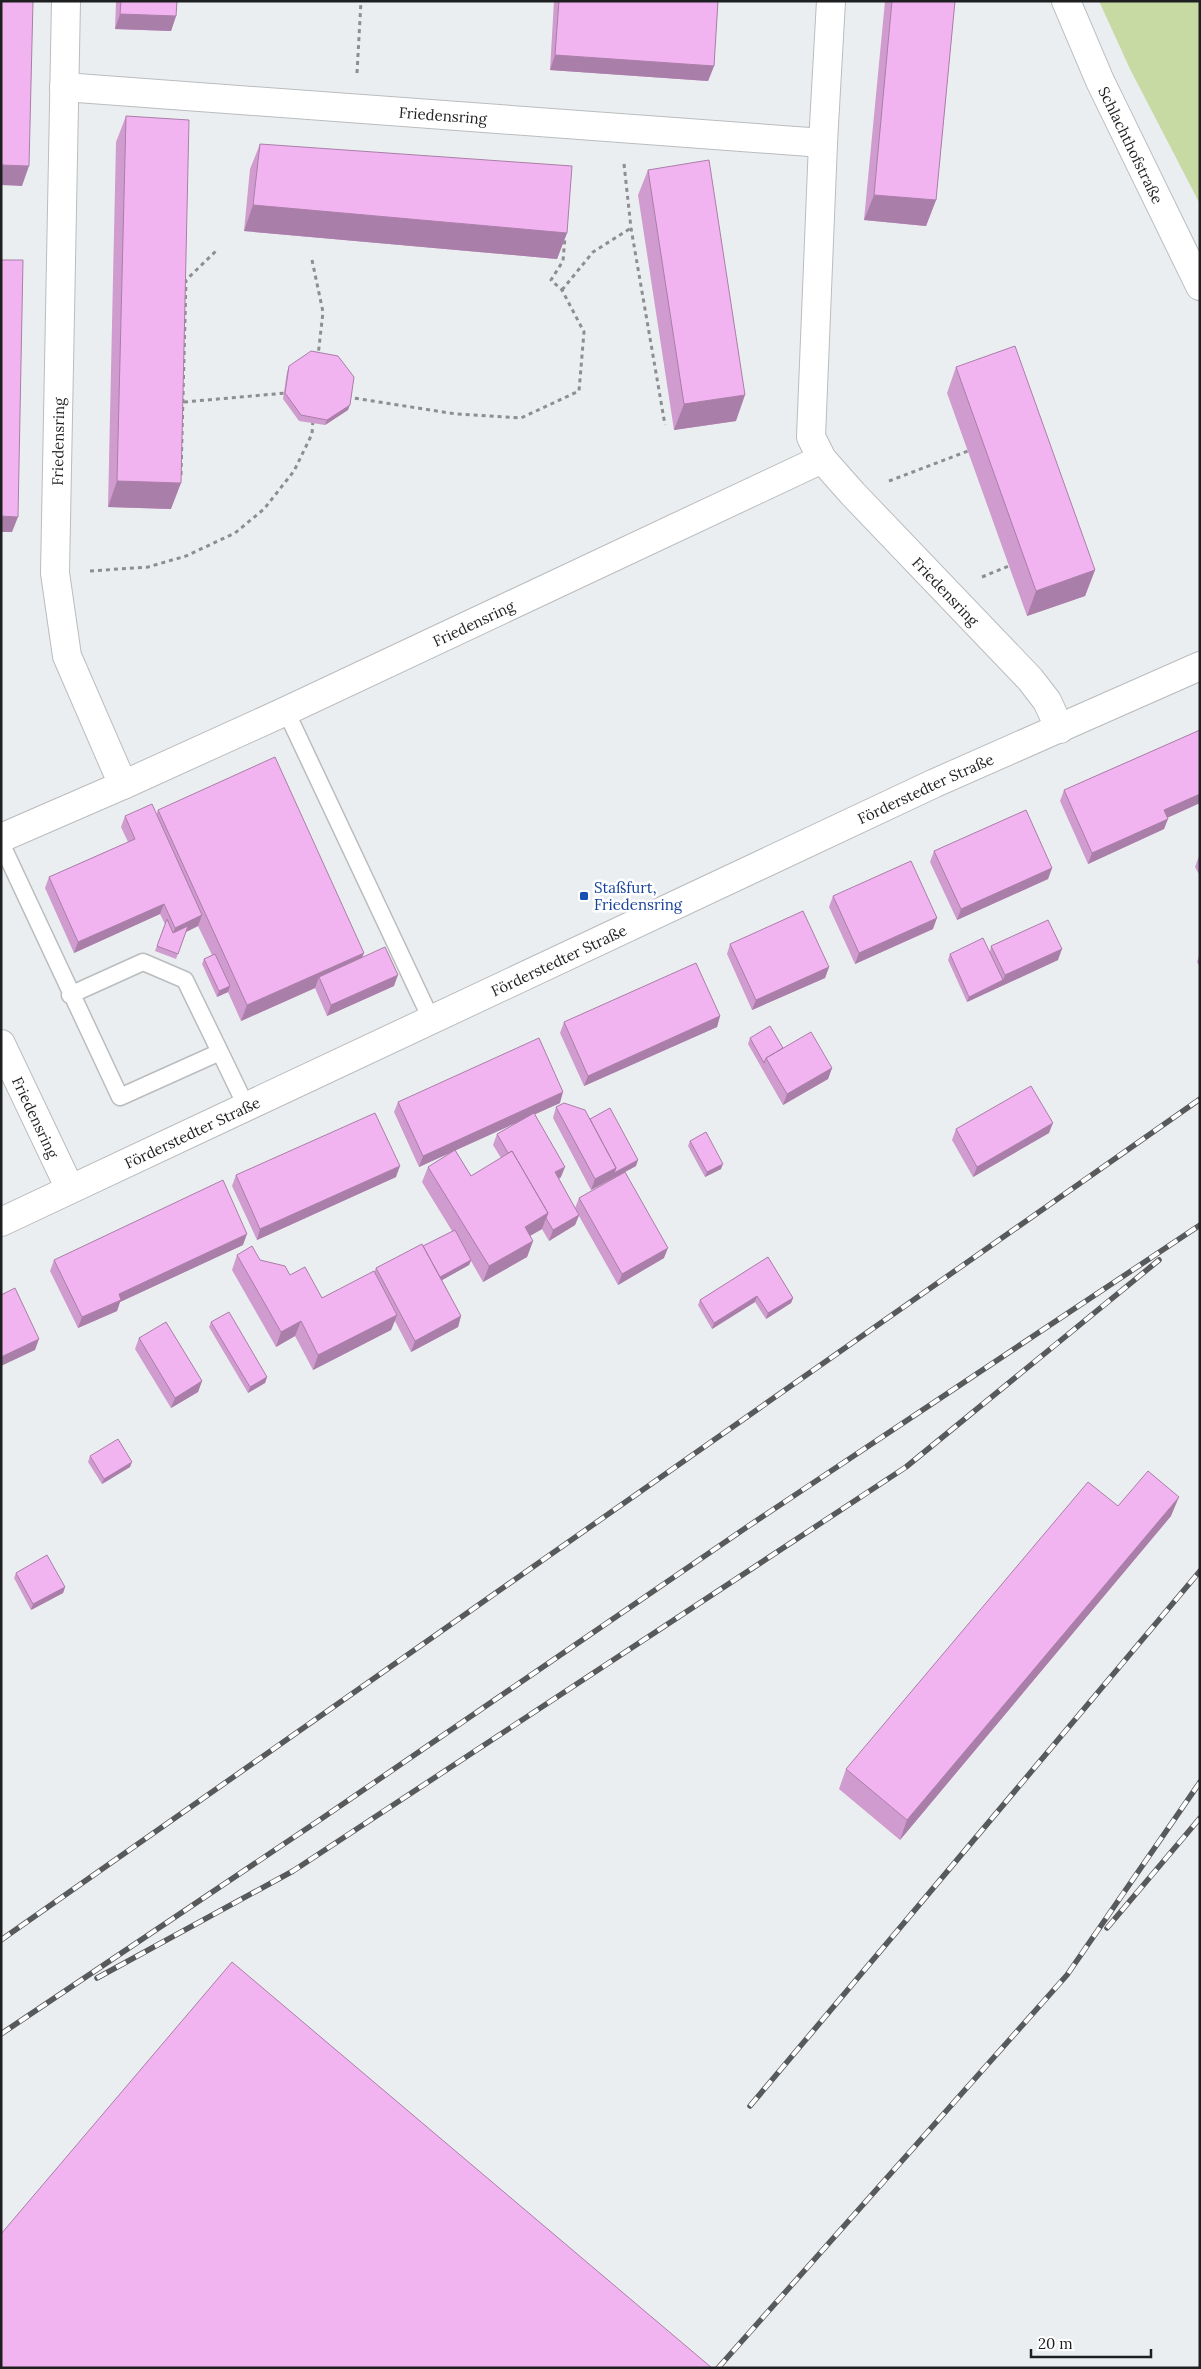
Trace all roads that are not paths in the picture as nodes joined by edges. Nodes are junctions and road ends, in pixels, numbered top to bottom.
1 (66, 1) edge
2 (832, 1) edge
3 (1066, 1) edge
4 (64, 87) junction
5 (823, 144) junction
6 (1200, 286) edge
7 (822, 459) junction
8 (1200, 666) edge
9 (286, 711) junction
10 (1060, 729) junction
11 (123, 785) junction
12 (1, 838) edge
13 (1, 843) edge
14 (70, 995) junction
15 (431, 1019) junction
16 (1, 1044) edge
17 (220, 1052) junction
18 (246, 1106) junction
19 (70, 1190) junction
20 (1, 1222) edge

1 - 4 street, Friedensring
2 - 5 street, Friedensring
3 - 6 street, Schlachthofstraße
4 - 5 street, Friedensring
4 - 11 street, Friedensring
5 - 7 street, Friedensring
7 - 9 street, Friedensring
7 - 10 street, Friedensring
8 - 10 street, Förderstedter Straße
9 - 11 street, Friedensring
9 - 15 lane
10 - 15 street, Förderstedter Straße
11 - 12 street, Friedensring
13 - 14 lane
14 - 17 lane
14 - 17 lane
15 - 18 street, Förderstedter Straße
16 - 19 street, Friedensring
17 - 18 lane
18 - 19 street, Förderstedter Straße
19 - 20 street, Förderstedter Straße

